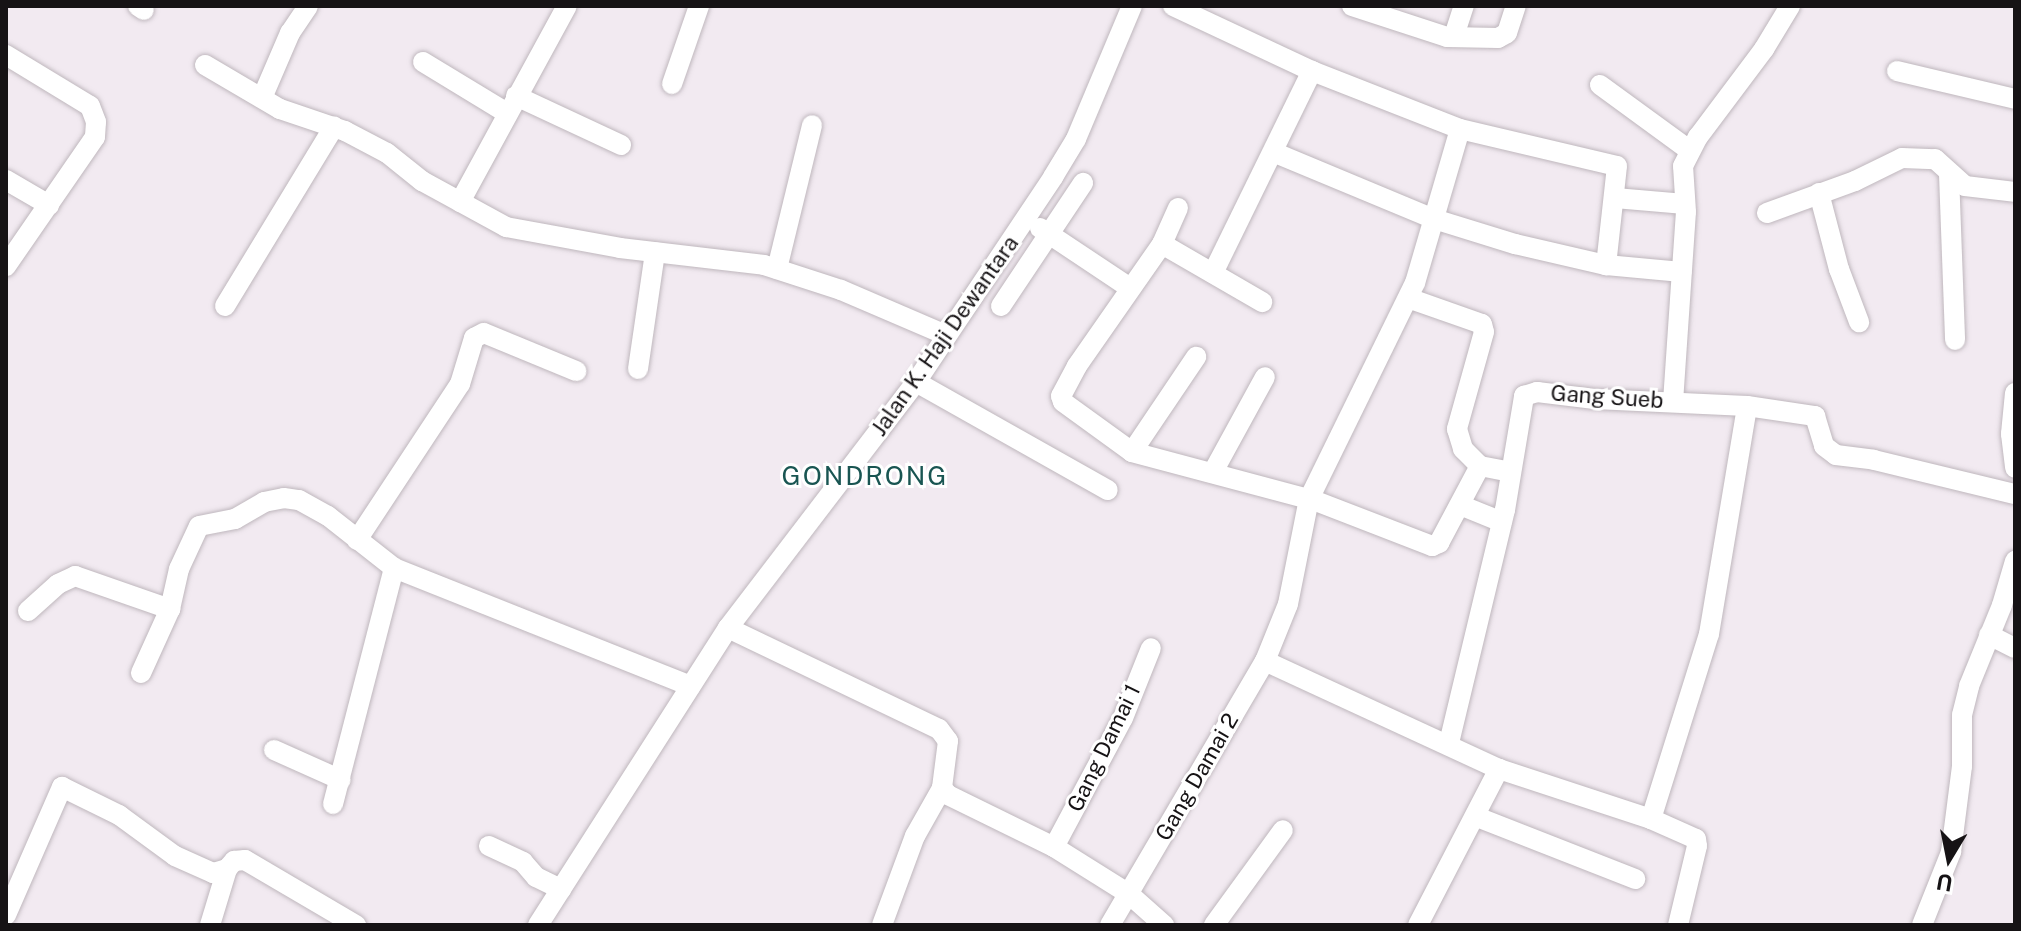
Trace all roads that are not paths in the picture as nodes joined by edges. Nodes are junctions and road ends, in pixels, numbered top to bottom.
1 (308, 6) edge
2 (567, 6) edge
3 (699, 6) edge
4 (1132, 6) edge
5 (1173, 6) edge
6 (1464, 6) edge
7 (1516, 6) edge
8 (1790, 6) edge
9 (1364, 8) edge
10 (1454, 36) junction
11 (6, 55) edge
12 (423, 62) dead end
13 (205, 65) dead end
14 (1312, 71) junction
15 (1897, 71) dead end
16 (672, 84) dead end
17 (1600, 85) dead end
18 (262, 98) junction
19 (2015, 99) edge
20 (512, 104) junction
21 (812, 125) dead end
22 (334, 127) junction
23 (1460, 129) junction
24 (621, 145) dead end
25 (1689, 150) junction
26 (1273, 152) junction
27 (1949, 174) junction
28 (6, 180) edge
29 (1083, 183) dead end
30 (2015, 192) edge
31 (1819, 193) junction
32 (1615, 198) junction
33 (460, 202) junction
34 (1685, 204) junction
35 (49, 205) junction
36 (1178, 208) dead end
37 (1767, 213) dead end
38 (1026, 219) junction
39 (1434, 219) junction
40 (1049, 234) junction
41 (1162, 244) junction
42 (655, 252) junction
43 (1606, 265) junction
44 (6, 266) edge
45 (777, 269) junction
46 (1682, 272) junction
47 (1213, 273) junction
48 (1130, 288) junction
49 (1408, 298) junction
50 (1262, 302) dead end
51 (225, 306) dead end
52 (1001, 306) dead end
53 (1859, 322) dead end
54 (946, 335) junction
55 (1955, 340) dead end
56 (1196, 357) dead end
57 (638, 369) dead end
58 (576, 371) dead end
59 (1265, 377) dead end
60 (916, 382) junction
61 (2015, 393) edge
62 (1673, 402) junction
63 (1747, 406) junction
64 (1132, 452) junction
65 (1480, 466) junction
66 (2015, 468) edge
67 (1213, 472) junction
68 (1510, 472) junction
69 (1108, 490) dead end
70 (2015, 494) edge
71 (1309, 499) junction
72 (1460, 505) junction
73 (1502, 522) junction
74 (357, 540) junction
75 (2015, 561) edge
76 (394, 568) junction
77 (170, 609) junction
78 (28, 611) dead end
79 (728, 628) junction
80 (1989, 635) junction
81 (1151, 648) dead end
82 (2015, 648) edge
83 (1265, 661) junction
84 (141, 673) dead end
85 (690, 686) junction
86 (1449, 743) junction
87 (274, 750) dead end
88 (1499, 769) junction
89 (341, 780) junction
90 (942, 788) junction
91 (333, 804) dead end
92 (1477, 817) junction
93 (1651, 819) junction
94 (1283, 830) dead end
95 (489, 846) dead end
96 (1054, 847) junction
97 (233, 864) junction
98 (1635, 879) dead end
99 (561, 889) junction
100 (1129, 894) junction
101 (8, 903) edge
102 (210, 925) edge
103 (356, 925) edge
104 (538, 925) edge
105 (882, 925) edge
106 (1110, 925) edge
107 (1164, 925) edge
108 (1214, 925) edge
109 (1418, 925) edge
110 (1678, 925) edge
111 (1922, 925) edge

1 - 18 street
2 - 20 street
3 - 16 street
4 - 38 street, Jalan K. Haji Dewantara
5 - 14 street
6 - 10 street
7 - 10 street
8 - 25 street
9 - 10 street
11 - 35 street
12 - 20 street
13 - 18 street
14 - 23 street
14 - 26 street
15 - 19 street
17 - 25 street
18 - 22 street
20 - 24 street
20 - 33 street
21 - 45 street
22 - 33 street
22 - 51 street
23 - 32 street
23 - 39 street, Gang Damai 2
25 - 34 street
26 - 39 street
26 - 47 street
27 - 30 street
27 - 31 street
27 - 55 street
28 - 35 street
29 - 40 street
31 - 37 street
31 - 53 street
32 - 34 street
32 - 43 street
33 - 42 street
34 - 46 street
35 - 44 street
36 - 41 street
38 - 40 street
38 - 54 street, Jalan K. Haji Dewantara
39 - 43 street
39 - 49 street, Gang Damai 2
40 - 48 street
40 - 52 street
41 - 47 street
41 - 48 street
42 - 45 street
42 - 57 street
43 - 46 street
45 - 54 street
46 - 62 street
47 - 50 street
48 - 64 street
49 - 65 street
49 - 71 street, Gang Damai 2
54 - 60 street, Jalan K. Haji Dewantara
56 - 64 street
58 - 74 street
59 - 67 street
60 - 69 street
60 - 79 street, Jalan K. Haji Dewantara
61 - 66 street
62 - 63 street, Gang Sueb
62 - 68 street, Gang Sueb
63 - 70 street, Gang Sueb
63 - 93 street
64 - 67 street
65 - 68 street
65 - 72 street
67 - 71 street
68 - 73 street, Gang Sueb
71 - 72 street
71 - 83 street, Gang Damai 2
72 - 73 street
73 - 86 street, Gang Sueb
74 - 76 street
74 - 77 street
75 - 80 street
76 - 85 street
76 - 89 street
77 - 78 street
77 - 84 street
79 - 85 street, Jalan K. Haji Dewantara
79 - 90 street
80 - 82 street
80 - 111 street
81 - 96 street, Gang Damai 1
83 - 86 street
83 - 100 street, Gang Damai 2
85 - 99 street, Jalan K. Haji Dewantara
86 - 88 street
87 - 89 street
88 - 92 street
88 - 93 street
89 - 91 street
90 - 96 street
90 - 105 street
92 - 98 street
92 - 109 street
93 - 110 street
94 - 108 street
95 - 99 street
96 - 100 street
97 - 101 street
97 - 102 street
97 - 103 street
99 - 104 street, Jalan K. Haji Dewantara
100 - 106 street, Gang Damai 2
100 - 107 street

